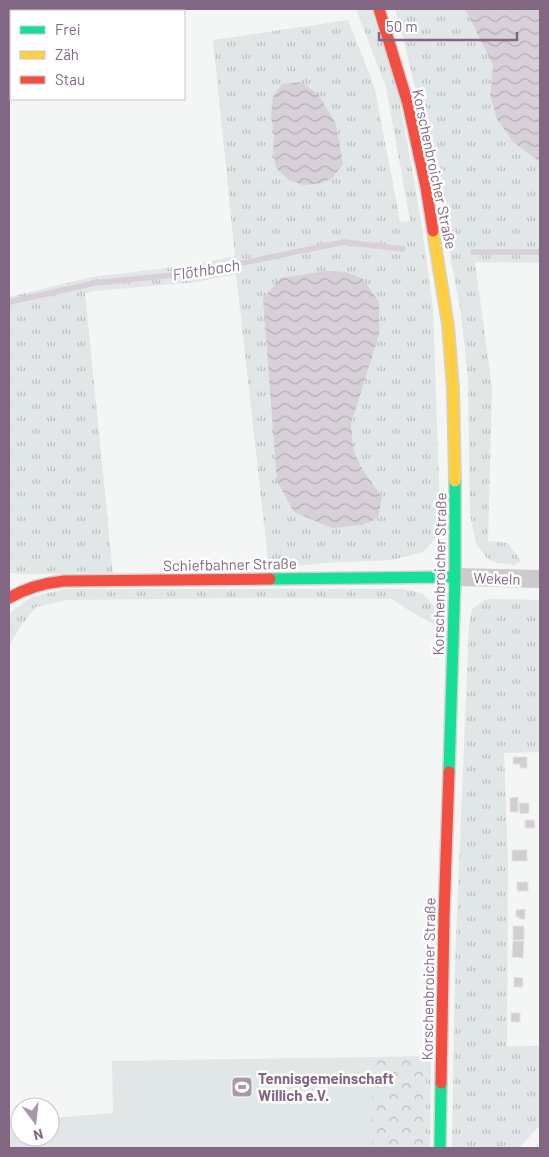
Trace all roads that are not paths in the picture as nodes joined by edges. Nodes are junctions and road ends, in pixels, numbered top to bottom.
1 (379, 9) edge
2 (455, 577) junction
3 (540, 579) edge
4 (9, 597) edge
5 (440, 1148) edge

1 - 2 main road, Korschenbroicher Straße
2 - 3 street, Wekeln
2 - 4 main road, Schiefbahner Straße
2 - 5 main road, Korschenbroicher Straße

